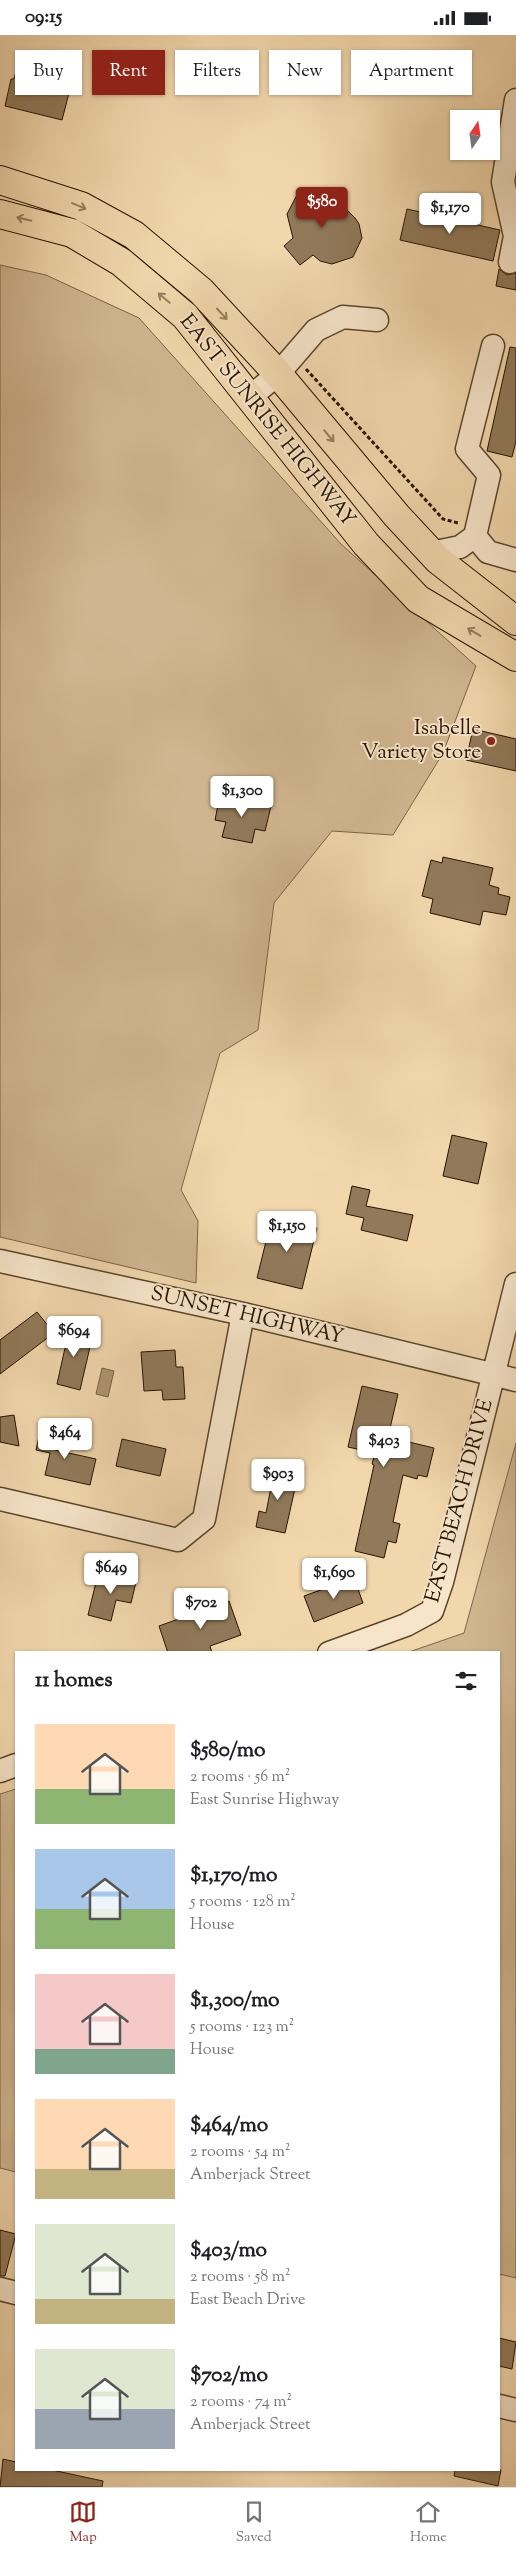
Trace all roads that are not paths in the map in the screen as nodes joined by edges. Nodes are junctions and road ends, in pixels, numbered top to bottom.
1 (516, 100) edge
2 (516, 163) edge
3 (0, 180) edge
4 (505, 191) junction
5 (0, 214) edge
6 (510, 262) dead end
7 (377, 320) dead end
8 (494, 346) dead end
9 (286, 365) junction
10 (250, 397) junction
11 (476, 532) junction
12 (431, 553) junction
13 (516, 560) edge
14 (516, 621) edge
15 (516, 657) edge
16 (0, 1261) edge
17 (516, 1284) edge
18 (243, 1314) junction
19 (494, 1375) junction
20 (516, 1380) edge
21 (0, 1499) edge
22 (334, 1651) edge
23 (15, 1765) edge
24 (0, 1771) edge
25 (0, 2289) edge
26 (15, 2293) edge
27 (500, 2406) edge
28 (516, 2410) edge

1 - 4 street
2 - 4 street
3 -> 9 main road, EAST SUNRISE HIGHWAY
4 - 6 street
10 -> 5 main road, EAST SUNRISE HIGHWAY
7 - 9 street
8 - 11 street
9 - 10 street
9 -> 12 main road, EAST SUNRISE HIGHWAY
15 -> 10 main road, EAST SUNRISE HIGHWAY
11 - 12 street
11 - 13 street
12 - 14 main road, EAST SUNRISE HIGHWAY
16 - 18 street, SUNSET HIGHWAY
17 - 19 street, EAST BEACH DRIVE
18 - 19 street, SUNSET HIGHWAY
18 - 21 street
19 - 20 street, SUNSET HIGHWAY
19 - 22 street, EAST BEACH DRIVE
23 - 24 street
25 - 26 street
27 - 28 street

